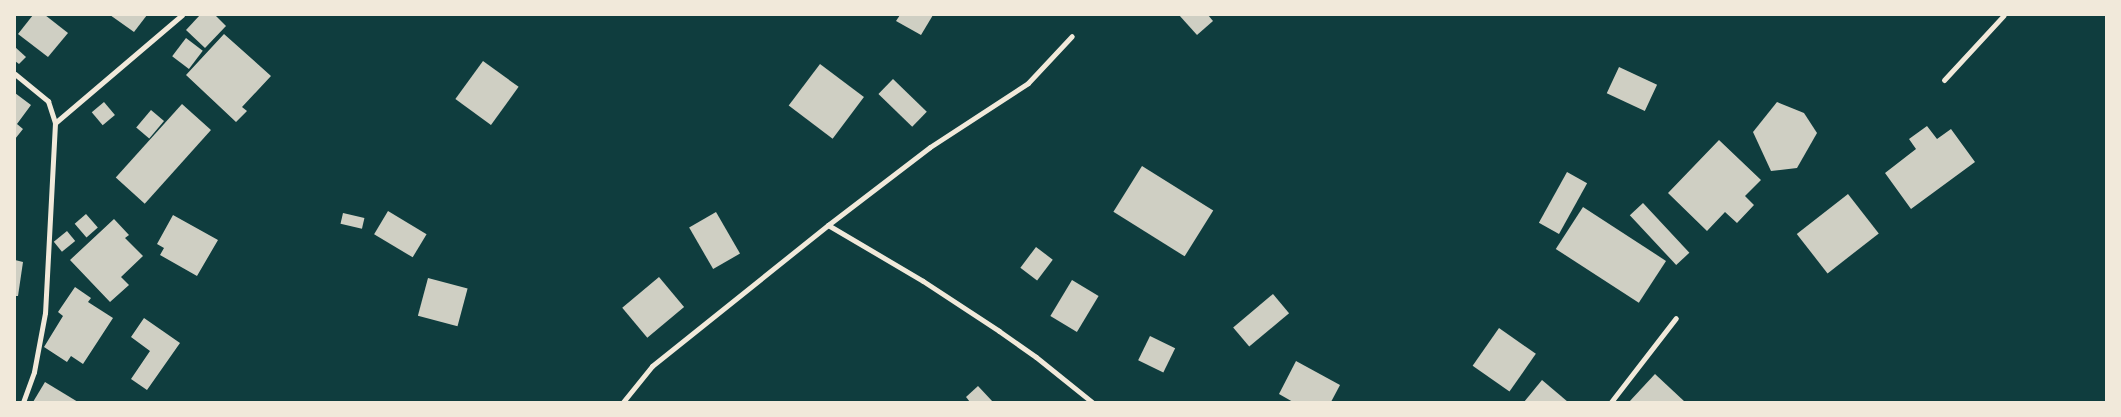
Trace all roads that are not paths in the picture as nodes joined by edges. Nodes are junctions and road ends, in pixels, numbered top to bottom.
1 (182, 15) edge
2 (2004, 15) edge
3 (1072, 36) dead end
4 (15, 74) edge
5 (1944, 80) dead end
6 (55, 123) junction
7 (828, 225) junction
8 (1676, 318) dead end
9 (23, 402) edge
10 (623, 402) edge
11 (1092, 402) edge
12 (1611, 402) edge

1 - 6 street
2 - 5 street
3 - 7 street
4 - 6 street
6 - 9 street
7 - 10 street
7 - 11 street
8 - 12 street

